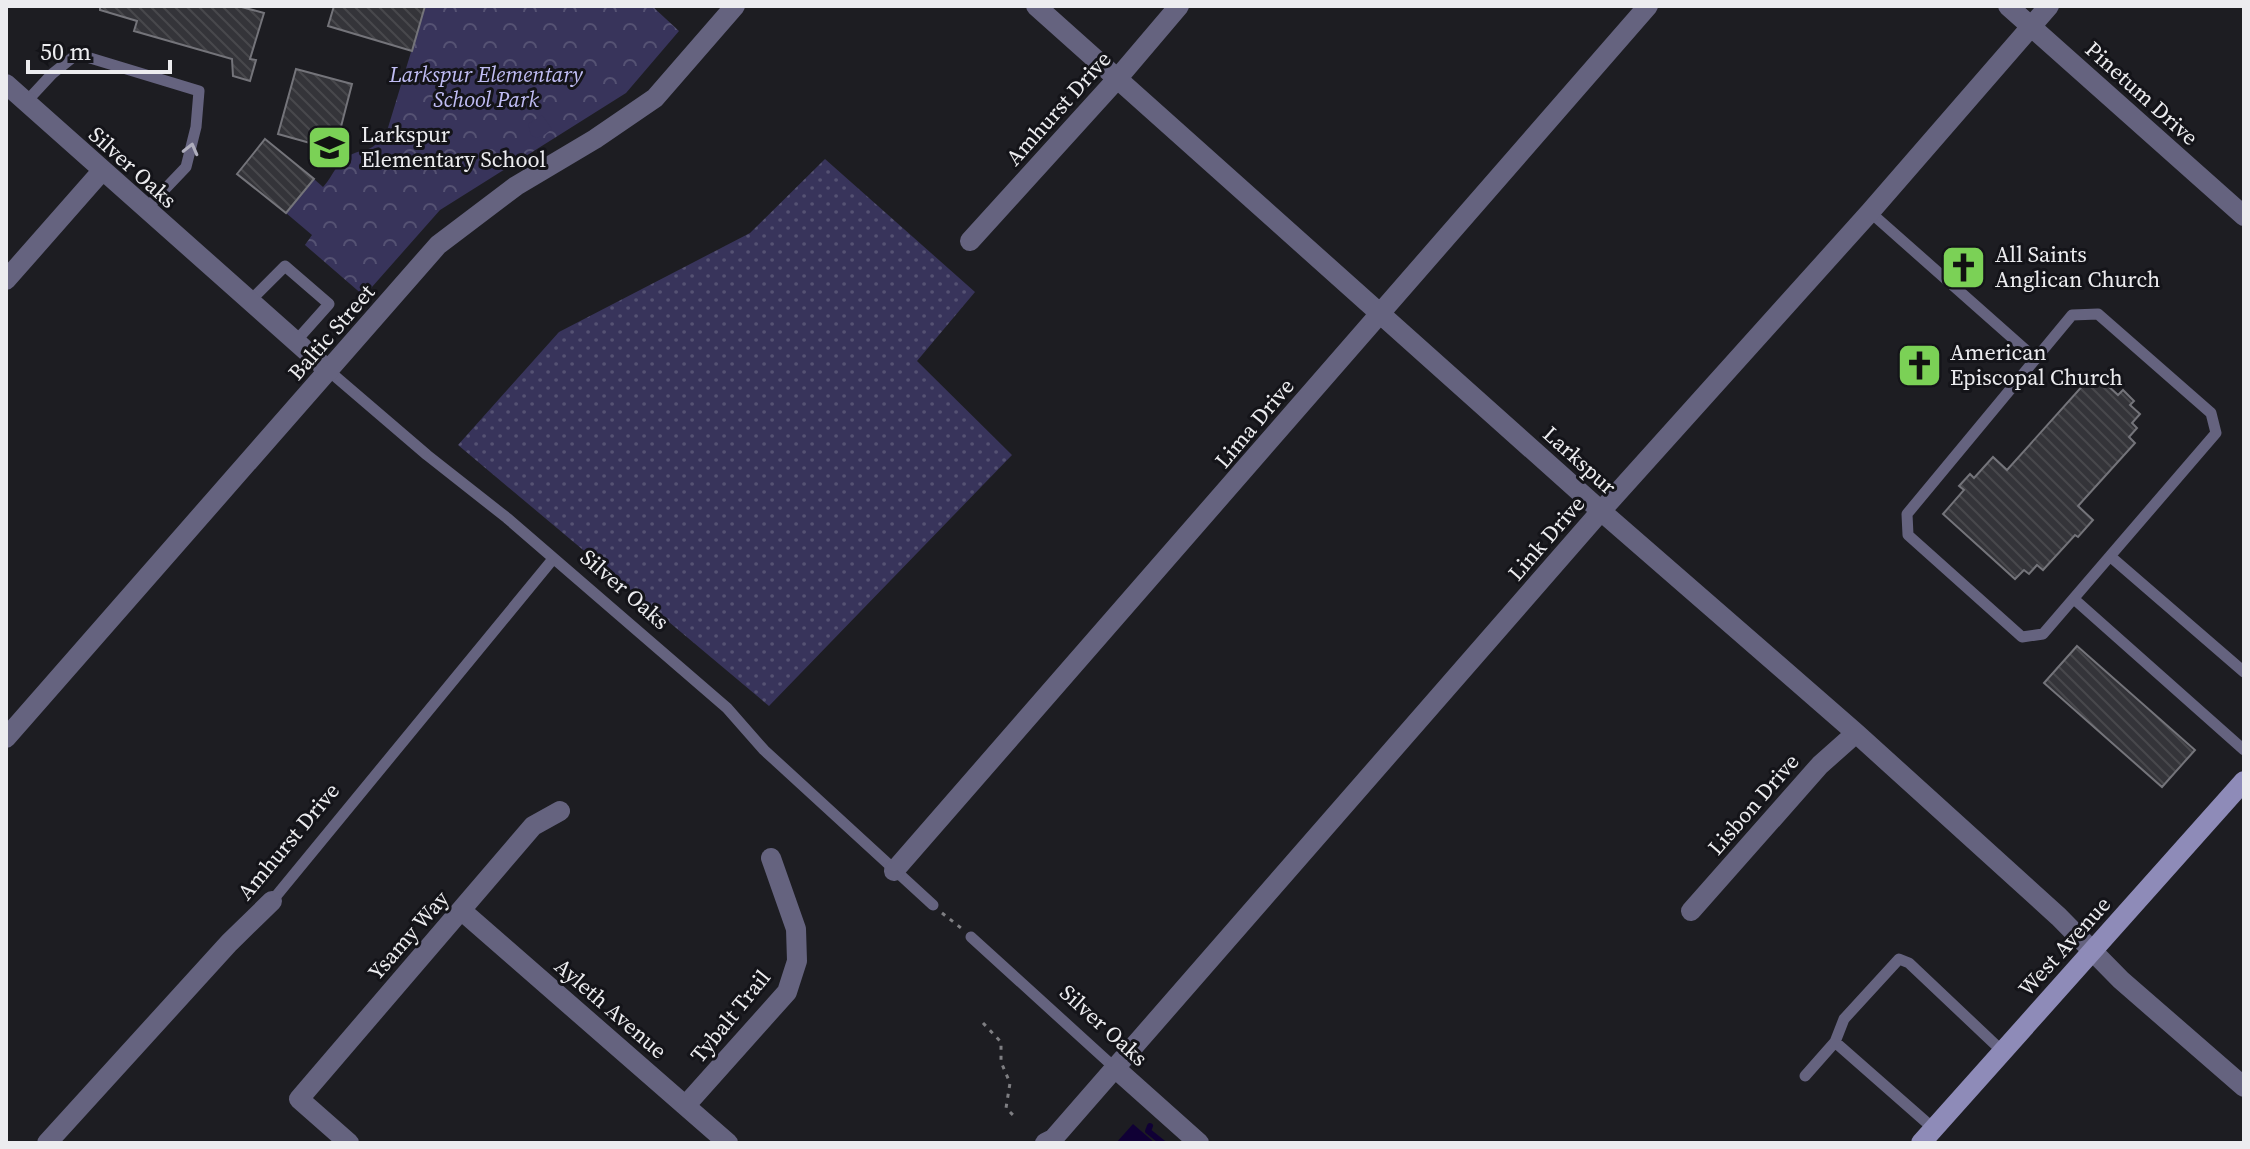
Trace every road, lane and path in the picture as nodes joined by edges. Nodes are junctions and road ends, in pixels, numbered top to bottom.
1 (735, 6) edge
2 (1036, 6) edge
3 (1179, 6) edge
4 (1648, 6) edge
5 (2008, 6) edge
6 (2049, 6) edge
7 (2031, 26) junction
8 (1117, 79) junction
9 (6, 84) edge
10 (26, 102) junction
11 (101, 172) junction
12 (145, 210) junction
13 (1870, 212) junction
14 (2244, 216) edge
15 (970, 241) dead end
16 (6, 280) edge
17 (249, 302) junction
18 (1379, 312) junction
19 (296, 341) junction
20 (2036, 359) junction
21 (329, 371) junction
22 (1601, 511) junction
23 (2111, 557) junction
24 (553, 559) junction
25 (2074, 599) junction
26 (2244, 672) edge
27 (1856, 733) junction
28 (6, 738) edge
29 (2244, 750) edge
30 (2244, 781) edge
31 (560, 811) dead end
32 (771, 858) dead end
33 (894, 871) junction
34 (272, 901) joint
35 (933, 905) joint
36 (461, 910) junction
37 (1691, 911) dead end
38 (971, 937) joint
39 (2092, 950) junction
40 (983, 1023) dead end
41 (1835, 1042) junction
42 (2002, 1051) junction
43 (1115, 1068) junction
44 (1805, 1076) dead end
45 (2244, 1087) edge
46 (686, 1105) junction
47 (1014, 1116) dead end
48 (1927, 1136) edge
49 (47, 1143) edge
50 (349, 1143) edge
51 (728, 1143) edge
52 (1045, 1143) edge
53 (1199, 1143) edge

1 - 21 street, Baltic Street
2 - 8 street, Larkspur
3 - 8 street, Amhurst Drive
4 - 18 street, Lima Drive
5 - 7 street, Pinetum Drive
6 - 7 street, Link Drive
7 - 13 street, Link Drive
7 - 14 street, Pinetum Drive
8 - 15 street, Amhurst Drive
8 - 18 street, Larkspur
9 - 10 street, Silver Oaks
10 - 11 street, Silver Oaks
12 -> 10 lane
11 - 12 street, Silver Oaks
11 - 16 street
12 - 17 street, Silver Oaks
13 - 20 lane
13 - 22 street, Link Drive
17 - 19 street, Silver Oaks
17 - 19 lane
18 - 22 street, Larkspur
18 - 33 street, Lima Drive
19 - 21 street, Silver Oaks
20 - 23 lane
20 - 25 lane
21 - 24 lane, Silver Oaks
21 - 28 street, Baltic Street
22 - 27 street, Larkspur
22 - 43 street, Link Drive
23 - 25 lane
23 - 26 lane
24 - 33 lane, Silver Oaks
24 - 34 lane, Amhurst Drive
25 - 29 lane
27 - 37 street, Lisbon Drive
27 - 39 street, Larkspur
30 - 39 main road, West Avenue
31 - 36 street, Ysamy Way
32 - 46 street, Tybalt Trail
33 - 35 lane, Silver Oaks
34 - 49 street, Amhurst Drive
35 - 38 path
36 - 46 street, Ayleth Avenue
36 - 50 street, Ysamy Way
38 - 43 lane, Silver Oaks
39 - 42 main road, West Avenue
39 - 45 street, Larkspur
40 - 47 path
41 - 42 lane
41 - 44 lane
41 - 48 lane
42 - 48 main road, West Avenue
43 - 52 street, Link Drive
43 - 53 street, Silver Oaks
46 - 51 street, Ayleth Avenue

